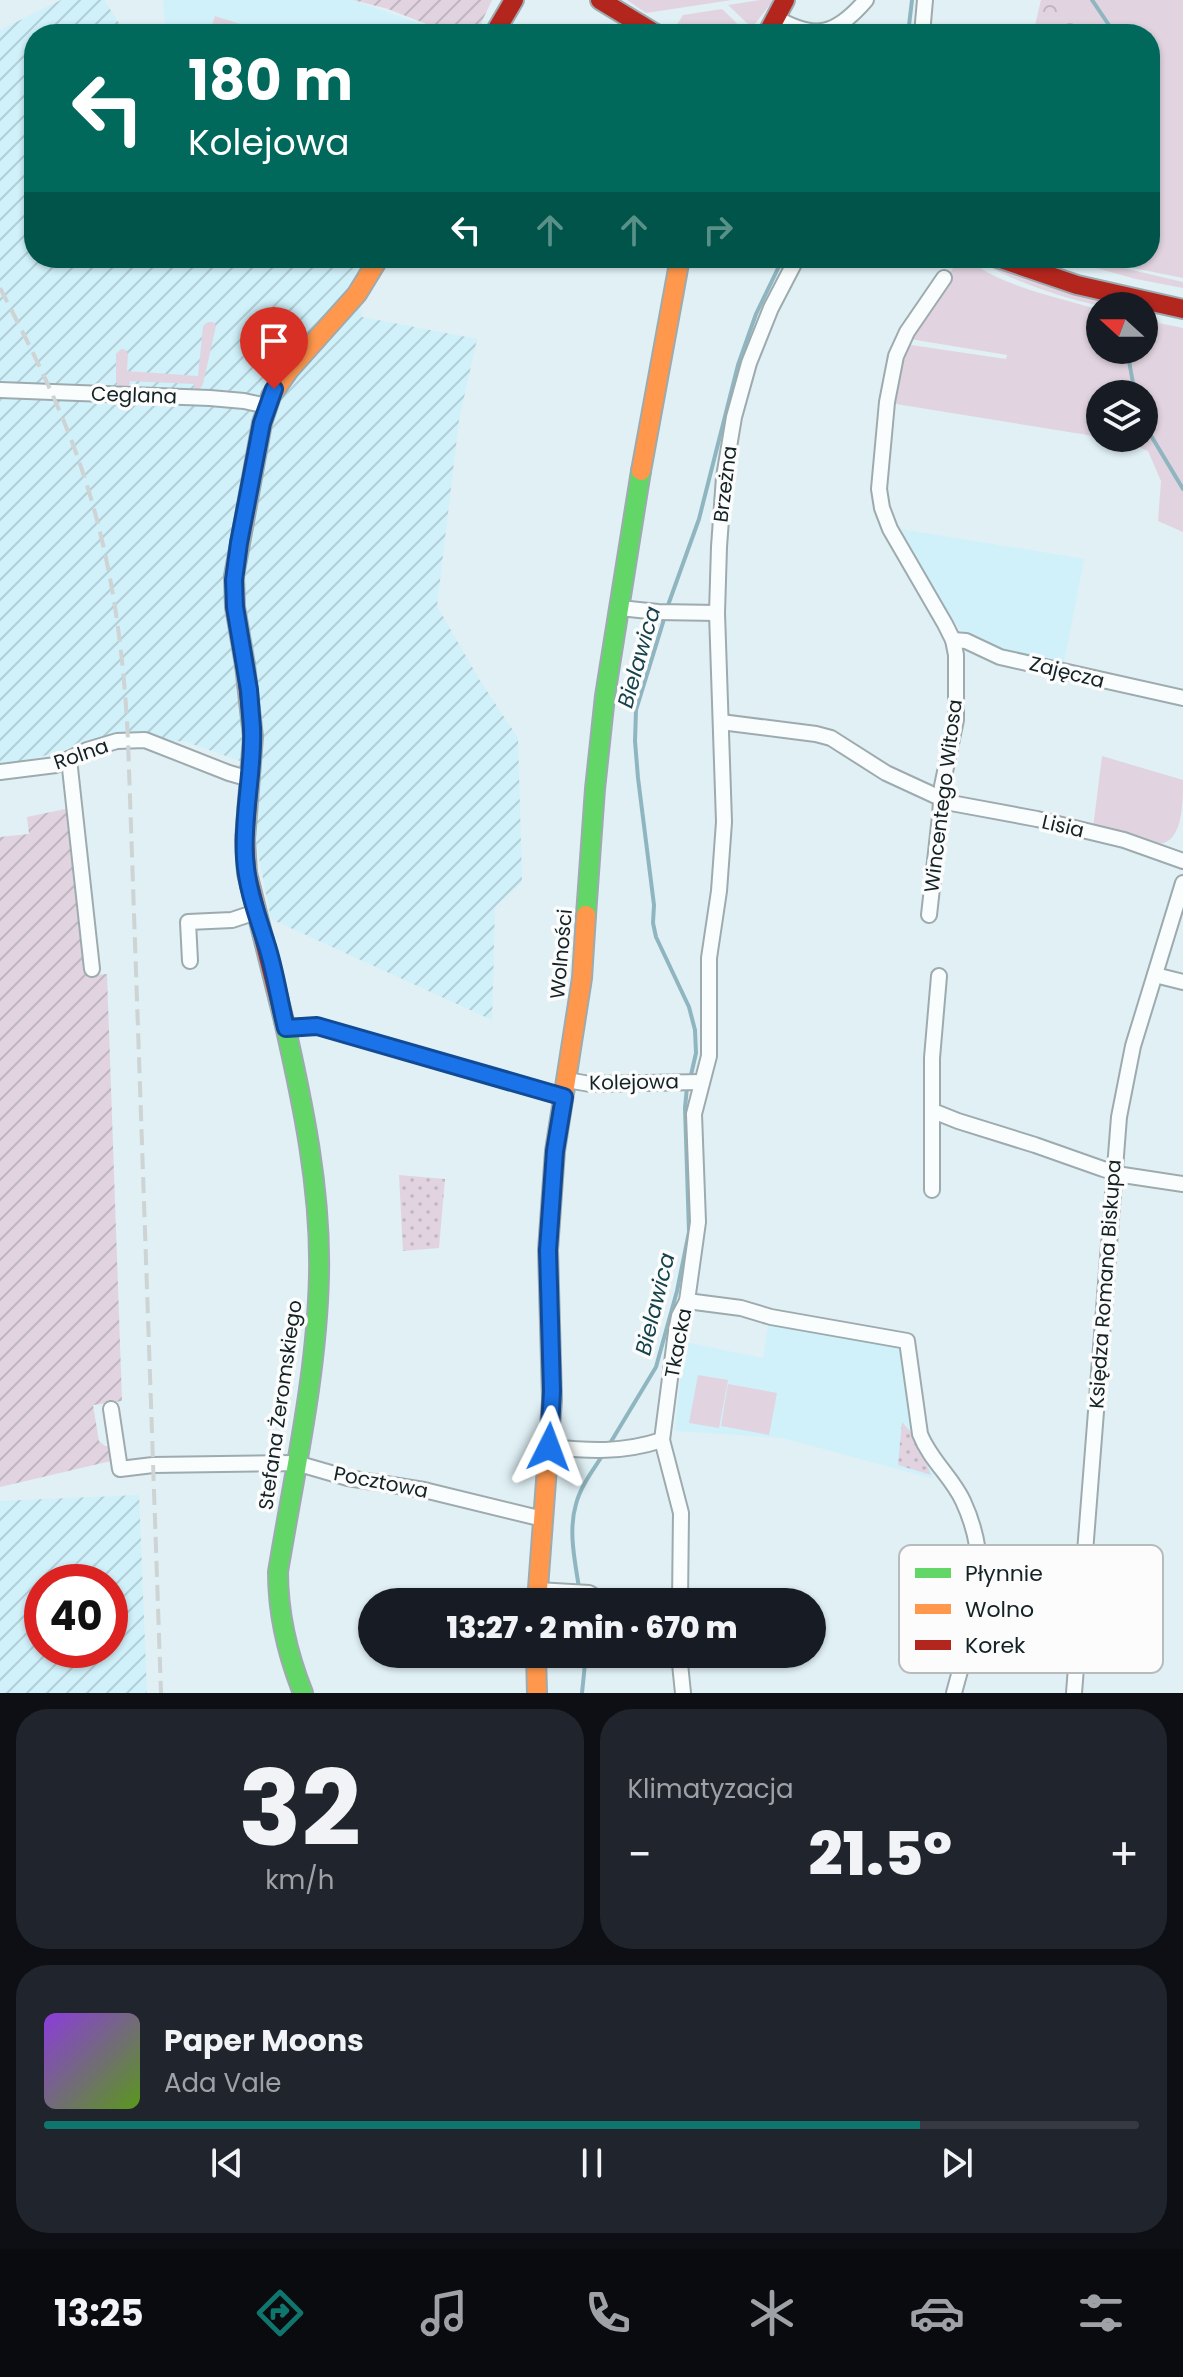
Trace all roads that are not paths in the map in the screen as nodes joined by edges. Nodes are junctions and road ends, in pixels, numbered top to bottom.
1 (514, 0) edge
2 (785, 0) edge
3 (866, 0) edge
4 (925, 0) edge
5 (604, 3) edge
6 (500, 24) edge
7 (626, 24) edge
8 (639, 24) edge
9 (772, 24) edge
10 (841, 24) edge
11 (923, 24) edge
12 (373, 268) edge
13 (678, 268) edge
14 (689, 268) edge
15 (792, 268) edge
16 (1027, 268) edge
17 (1070, 268) edge
18 (944, 278) dead end
19 (1183, 296) edge
20 (1183, 309) edge
21 (671, 313) junction
22 (0, 390) edge
23 (267, 406) junction
24 (620, 608) junction
25 (717, 613) junction
26 (953, 640) junction
27 (1183, 698) edge
28 (721, 722) junction
29 (69, 759) junction
30 (0, 772) edge
31 (250, 779) junction
32 (941, 798) junction
33 (1183, 861) edge
34 (1183, 883) edge
35 (256, 912) junction
36 (929, 915) dead end
37 (190, 961) dead end
38 (92, 969) dead end
39 (1155, 975) junction
40 (939, 976) dead end
41 (1183, 982) edge
42 (286, 1028) junction
43 (702, 1082) junction
44 (565, 1088) junction
45 (933, 1111) junction
46 (1113, 1172) junction
47 (1183, 1184) edge
48 (932, 1190) dead end
49 (687, 1301) junction
50 (111, 1409) dead end
51 (662, 1440) junction
52 (549, 1447) junction
53 (296, 1463) junction
54 (543, 1519) junction
55 (977, 1545) edge
56 (1085, 1545) edge
57 (538, 1588) edge
58 (680, 1588) edge
59 (536, 1668) edge
60 (680, 1668) edge
61 (960, 1673) edge
62 (1075, 1673) edge
63 (303, 1693) edge
64 (537, 1693) edge
65 (683, 1693) edge
66 (954, 1693) edge
67 (1074, 1693) edge

1 - 6 street
2 - 9 street
3 - 10 street
4 - 11 street
5 - 7 street
5 - 8 street
12 - 23 street, Stefana Żeromskiego
13 - 21 street, Wolności
14 - 21 street, Wolności
15 - 25 street, Brzeżna
16 - 20 street
17 - 19 street
18 - 26 street, Wincentego Witosa
21 - 24 street, Wolności
22 - 23 street, Ceglana
23 - 31 street, Stefana Żeromskiego
24 - 25 street
24 - 44 street, Wolności
25 - 28 street, Brzeżna
26 - 27 street, Zajęcza
26 - 32 street, Wincentego Witosa
28 - 32 street
28 - 43 street, Brzeżna
29 - 30 street, Rolna
29 - 31 street, Rolna
29 - 38 street
31 - 35 street, Stefana Żeromskiego
32 - 33 street, Lisia
32 - 36 street, Wincentego Witosa
34 - 39 street, Księdza Romana Biskupa
35 - 37 street
35 - 42 street, Stefana Żeromskiego
39 - 41 street
39 - 46 street, Księdza Romana Biskupa
40 - 45 street
42 - 44 street, Kolejowa
42 - 53 street, Stefana Żeromskiego
43 - 44 street, Kolejowa
43 - 49 street, Tkacka
44 - 52 street, Wolności
45 - 46 street
45 - 48 street
46 - 47 street
46 - 56 street, Księdza Romana Biskupa
49 - 51 street, Tkacka
49 - 55 street
50 - 53 street, Pocztowa
51 - 52 street
51 - 58 street, Tkacka
52 - 54 street, Wolności
53 - 54 street, Pocztowa
53 - 63 street, Stefana Żeromskiego
54 - 57 street, Wolności
59 - 64 street
60 - 65 street
61 - 66 street
62 - 67 street, Księdza Romana Biskupa

